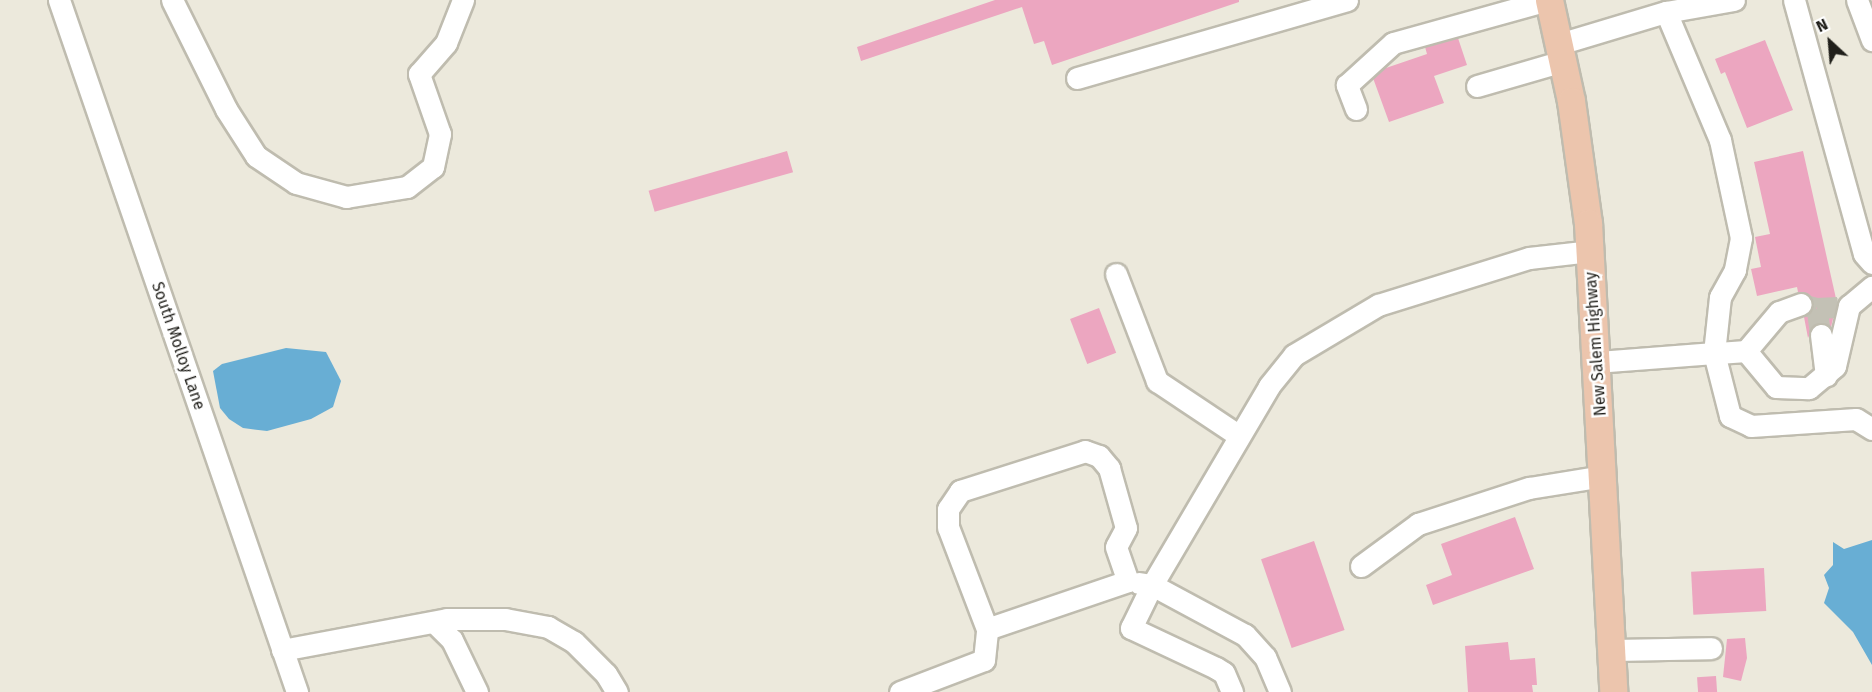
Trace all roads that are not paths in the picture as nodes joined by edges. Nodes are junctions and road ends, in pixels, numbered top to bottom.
1 (59, 0) edge
2 (172, 0) edge
3 (463, 0) edge
4 (1347, 0) edge
5 (1549, 0) edge
6 (1734, 0) edge
7 (1794, 0) edge
8 (1863, 6) edge
9 (1666, 12) junction
10 (1872, 40) edge
11 (1561, 52) junction
12 (1077, 78) dead end
13 (1477, 86) dead end
14 (1356, 109) dead end
15 (1590, 251) junction
16 (1872, 263) edge
17 (1116, 274) dead end
18 (1872, 287) edge
19 (1801, 304) tunnel mouth
20 (1821, 335) tunnel mouth
21 (1746, 351) junction
22 (1714, 353) junction
23 (1598, 362) junction
24 (1826, 376) junction
25 (1872, 429) edge
26 (1238, 435) junction
27 (1604, 476) junction
28 (1361, 566) dead end
29 (1128, 581) junction
30 (1152, 585) junction
31 (434, 622) junction
32 (987, 629) junction
33 (1711, 648) dead end
34 (282, 650) junction
35 (1611, 650) junction
36 (297, 692) edge
37 (477, 692) edge
38 (617, 692) edge
39 (900, 692) edge
40 (1232, 692) edge
41 (1280, 692) edge
42 (1613, 692) edge

1 - 34 street, South Molloy Lane
2 - 3 street
4 - 12 street
5 - 11 main road, New Salem Highway
5 - 14 street
6 - 9 street
7 - 16 street
8 - 10 street
9 - 11 street
9 - 22 street
11 - 13 street
11 - 15 main road, New Salem Highway
15 - 23 main road, New Salem Highway
15 - 26 street
17 - 26 street
18 - 24 street
19 - 21 street
20 - 24 street
21 - 22 street
21 - 24 street
22 - 23 street
22 - 25 street
23 - 27 main road, New Salem Highway
26 - 30 street
27 - 28 street
27 - 35 main road, New Salem Highway
29 - 30 street
29 - 32 street
29 - 32 street
30 - 40 street
30 - 41 street
31 - 34 street
31 - 37 street
31 - 38 street
32 - 39 street
33 - 35 street
34 - 36 street, South Molloy Lane
35 - 42 main road, New Salem Highway

